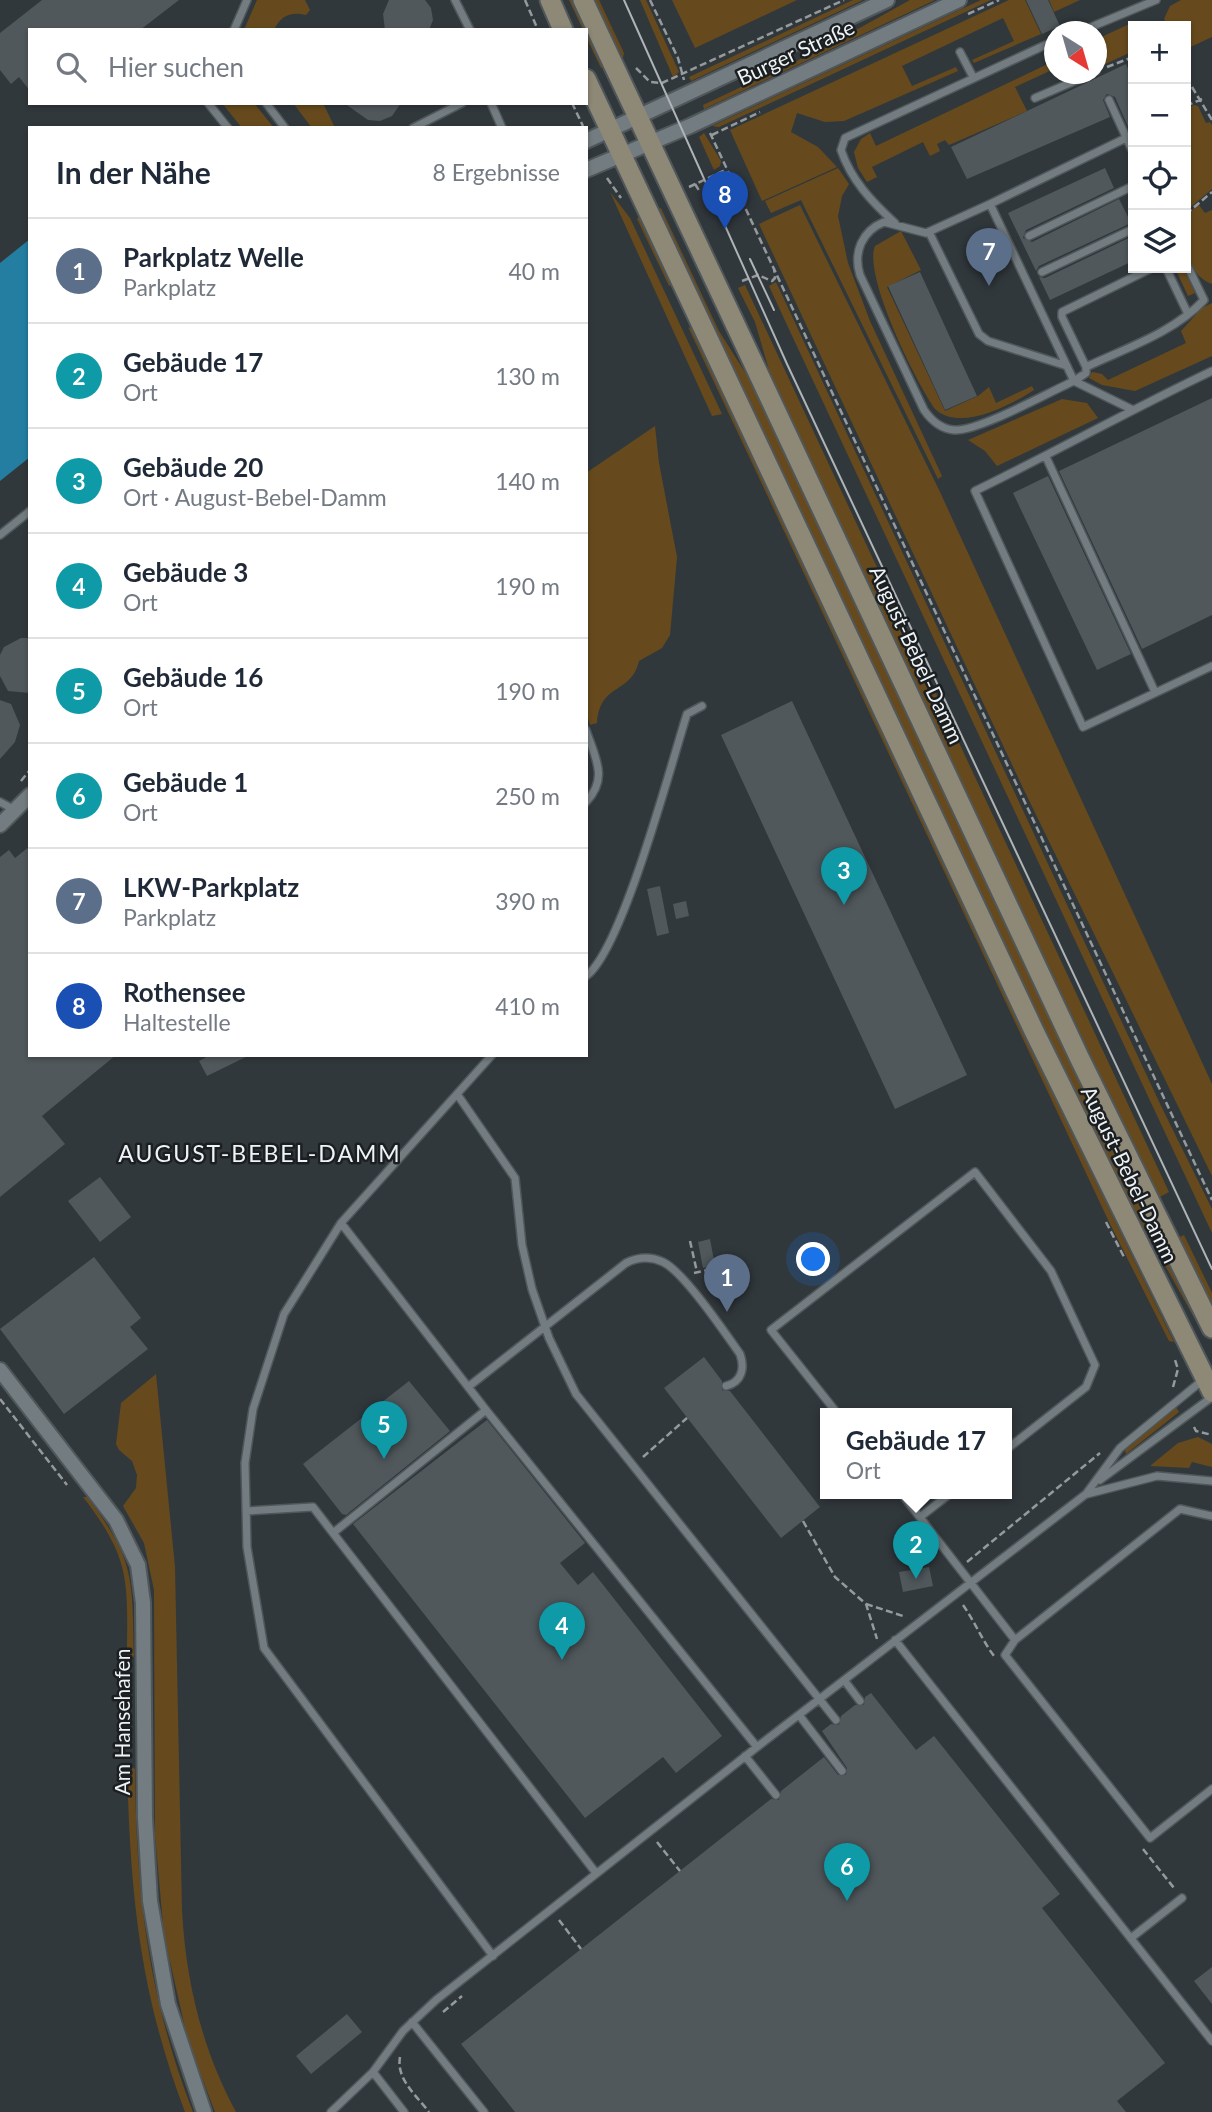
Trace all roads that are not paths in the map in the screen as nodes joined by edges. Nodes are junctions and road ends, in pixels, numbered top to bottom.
1 (247, 0) edge
2 (455, 0) edge
3 (550, 0) edge
4 (583, 0) edge
5 (887, 0) edge
6 (959, 0) edge
7 (1156, 0) edge
8 (1107, 22) edge
9 (235, 28) edge
10 (469, 28) edge
11 (563, 28) edge
12 (1044, 46) edge
13 (961, 52) dead end
14 (973, 77) junction
15 (588, 83) edge
16 (1066, 84) edge
17 (1035, 98) dead end
18 (1109, 100) dead end
19 (210, 105) edge
20 (268, 105) edge
21 (458, 105) edge
22 (492, 105) edge
23 (638, 118) junction
24 (226, 126) edge
25 (283, 126) edge
26 (417, 126) edge
27 (501, 126) edge
28 (610, 131) junction
29 (1126, 138) junction
30 (588, 140) edge
31 (650, 143) junction
32 (1130, 147) edge
33 (622, 155) junction
34 (588, 169) edge
35 (1128, 188) edge
36 (990, 204) junction
37 (896, 224) junction
38 (1128, 231) edge
39 (929, 232) junction
40 (1029, 236) dead end
41 (1042, 272) dead end
42 (1142, 273) edge
43 (1168, 273) edge
44 (1191, 273) edge
45 (1212, 297) edge
46 (1203, 300) junction
47 (1188, 314) junction
48 (1067, 366) junction
49 (1086, 367) junction
50 (1212, 371) edge
51 (1074, 381) junction
52 (1131, 409) junction
53 (1046, 457) junction
54 (28, 513) edge
55 (0, 536) edge
56 (1212, 666) edge
57 (1156, 692) junction
58 (702, 706) dead end
59 (588, 737) edge
60 (28, 797) edge
61 (588, 800) edge
62 (0, 802) edge
63 (16, 810) junction
64 (0, 825) edge
65 (588, 974) edge
66 (490, 1057) edge
67 (457, 1094) junction
68 (341, 1223) junction
69 (545, 1327) junction
70 (1212, 1328) edge
71 (0, 1370) edge
72 (1210, 1385) edge
73 (726, 1386) dead end
74 (468, 1387) junction
75 (833, 1408) edge
76 (486, 1410) junction
77 (1012, 1445) edge
78 (1212, 1481) edge
79 (1094, 1484) junction
80 (1086, 1494) junction
81 (906, 1499) edge
82 (943, 1499) edge
83 (246, 1511) junction
84 (920, 1517) junction
85 (1212, 1517) edge
86 (333, 1532) junction
87 (971, 1582) junction
88 (895, 1640) junction
89 (1015, 1640) junction
90 (844, 1680) junction
91 (820, 1699) junction
92 (860, 1701) dead end
93 (799, 1715) junction
94 (836, 1720) dead end
95 (757, 1747) junction
96 (745, 1756) junction
97 (842, 1771) dead end
98 (1212, 1789) edge
99 (776, 1795) dead end
100 (596, 1873) junction
101 (1182, 1898) dead end
102 (1131, 1938) junction
103 (493, 1956) junction
104 (412, 2022) junction
105 (1212, 2041) edge
106 (373, 2072) junction
107 (204, 2112) edge
108 (331, 2112) edge
109 (404, 2112) edge
110 (484, 2112) edge

1 - 9 lane
2 - 10 lane
3 - 11 main road
4 - 23 main road, August-Bebel-Damm
5 - 23 street, Burger Straße
6 - 31 street, Burger Straße
7 - 8 lane
12 - 14 lane
13 - 14 lane
14 - 37 lane
15 - 28 main road, August-Bebel-Damm
16 - 17 lane
18 - 29 lane
19 - 24 lane
20 - 25 lane
21 - 26 lane
22 - 27 lane
23 - 28 street, Burger Straße
23 - 31 main road, August-Bebel-Damm
28 - 30 street
28 - 33 main road, August-Bebel-Damm
29 - 32 lane
29 - 36 lane
31 - 33 street
31 - 70 main road, August-Bebel-Damm
33 - 34 street
33 - 72 main road, August-Bebel-Damm
35 - 40 lane
36 - 39 lane
36 - 48 lane
37 - 39 lane
37 - 51 lane
38 - 41 lane
39 - 48 lane
42 - 49 lane
43 - 47 lane
44 - 46 lane
45 - 46 lane
46 - 47 lane
47 - 49 lane
48 - 51 lane
49 - 51 lane
50 - 52 lane
51 - 52 lane
52 - 53 lane
53 - 57 lane
53 - 57 lane
54 - 55 lane
56 - 57 lane
58 - 65 lane
59 - 61 lane
60 - 63 street
62 - 63 lane
63 - 64 street
66 - 67 lane
67 - 68 lane
67 - 69 lane
68 - 74 lane
68 - 83 lane
69 - 73 lane
69 - 74 lane
69 - 91 lane
71 - 107 street, Am Hansehafen
72 - 79 lane
72 - 79 lane
74 - 76 lane
75 - 77 lane
76 - 86 lane
76 - 95 lane
78 - 80 lane
79 - 80 lane
80 - 87 lane
81 - 84 lane
82 - 84 lane
83 - 86 lane
83 - 103 lane
84 - 87 lane
85 - 89 lane
86 - 100 lane
87 - 88 lane
87 - 89 lane
88 - 90 lane
88 - 102 lane
89 - 98 lane
90 - 91 lane
90 - 92 lane
91 - 93 lane
91 - 94 lane
93 - 95 lane
93 - 97 lane
95 - 96 lane
96 - 99 lane
96 - 100 lane
100 - 103 lane
101 - 102 lane
102 - 105 lane
103 - 104 lane
104 - 106 lane
104 - 110 lane
106 - 108 lane
106 - 109 lane

